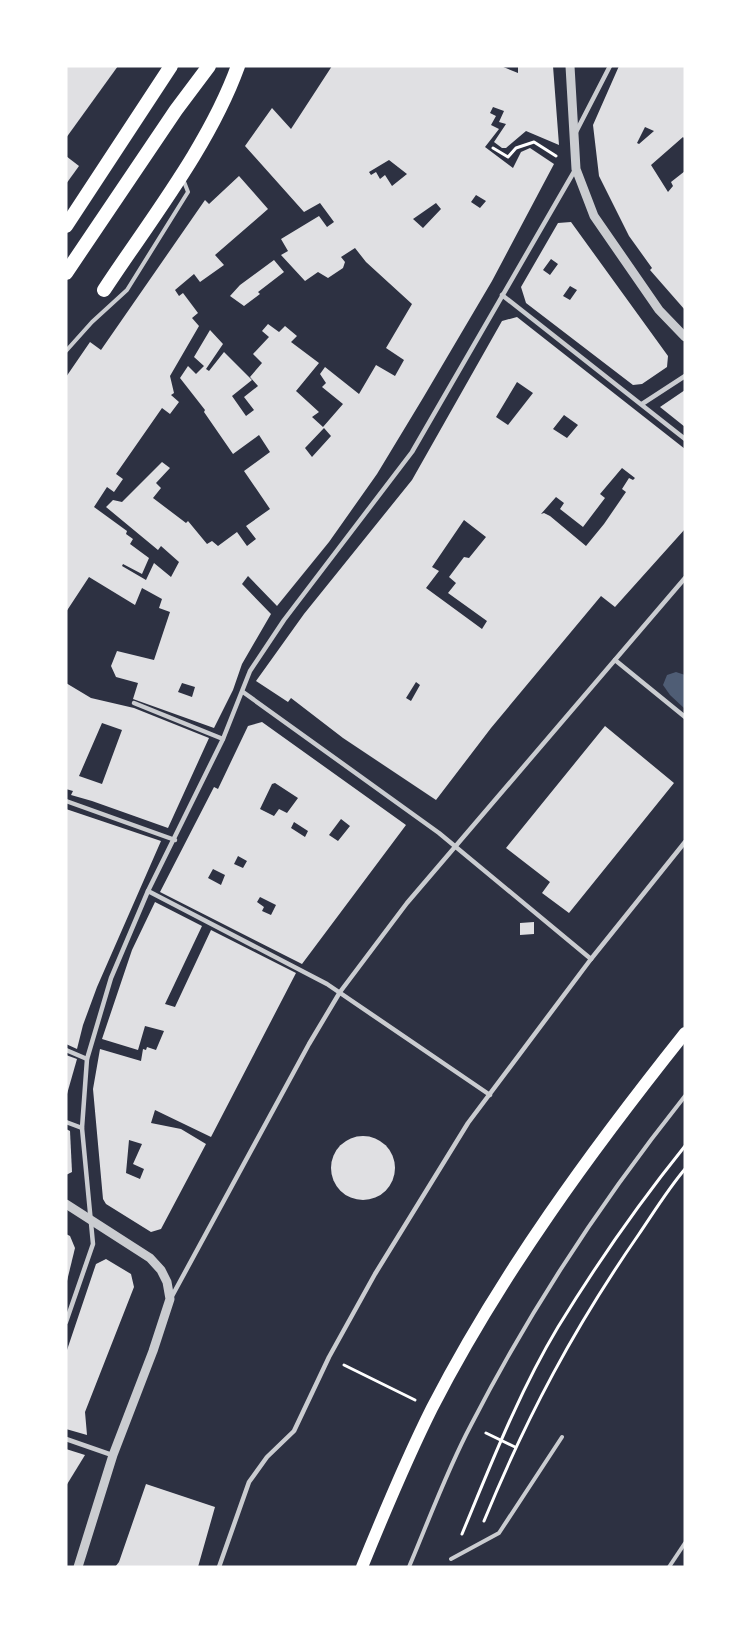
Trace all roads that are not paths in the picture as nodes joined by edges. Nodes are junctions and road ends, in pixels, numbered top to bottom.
1 (171, 66) edge
2 (209, 66) edge
3 (238, 66) edge
4 (570, 66) edge
5 (610, 66) edge
6 (574, 135) junction
7 (576, 169) junction
8 (181, 174) junction
9 (66, 226) edge
10 (66, 273) edge
11 (104, 290) dead end
12 (502, 295) junction
13 (685, 337) edge
14 (66, 351) edge
15 (685, 376) edge
16 (642, 404) junction
17 (685, 439) edge
18 (685, 578) edge
19 (615, 660) junction
20 (243, 692) junction
21 (134, 703) dead end
22 (685, 717) edge
23 (223, 739) junction
24 (66, 801) edge
25 (175, 840) junction
26 (685, 842) edge
27 (455, 846) junction
28 (148, 891) junction
29 (591, 959) junction
30 (340, 992) junction
31 (685, 1033) edge
32 (66, 1050) edge
33 (87, 1059) junction
34 (490, 1095) junction
35 (685, 1096) edge
36 (66, 1122) edge
37 (82, 1128) junction
38 (66, 1204) edge
39 (89, 1218) junction
40 (170, 1299) junction
41 (66, 1322) edge
42 (562, 1437) dead end
43 (66, 1439) edge
44 (113, 1455) junction
45 (685, 1543) edge
46 (451, 1559) road end
47 (78, 1567) edge
48 (219, 1567) edge
49 (362, 1567) edge
50 (409, 1567) edge
51 (669, 1567) edge

1 - 9 highway
2 - 10 highway
3 - 8 highway
4 - 6 street
5 - 6 street
6 - 7 street
7 - 12 street
7 - 13 street
8 - 11 highway
8 - 14 lane
12 - 16 street
12 - 20 street
15 - 16 street
16 - 17 street
18 - 19 street
19 - 22 street
19 - 27 street
20 - 23 street
20 - 27 street
21 - 23 street
23 - 25 street
24 - 25 street
25 - 28 street
26 - 29 street
27 - 29 street
27 - 30 street
28 - 30 street
28 - 33 street
29 - 34 street
30 - 34 street
30 - 40 street
31 - 49 main road
32 - 33 street
33 - 37 street
34 - 48 street
35 - 50 lane
36 - 37 street
37 - 39 street
38 - 39 street
39 - 40 street
39 - 41 street
40 - 44 street
42 - 46 lane
43 - 44 street
44 - 47 street
45 - 51 lane

